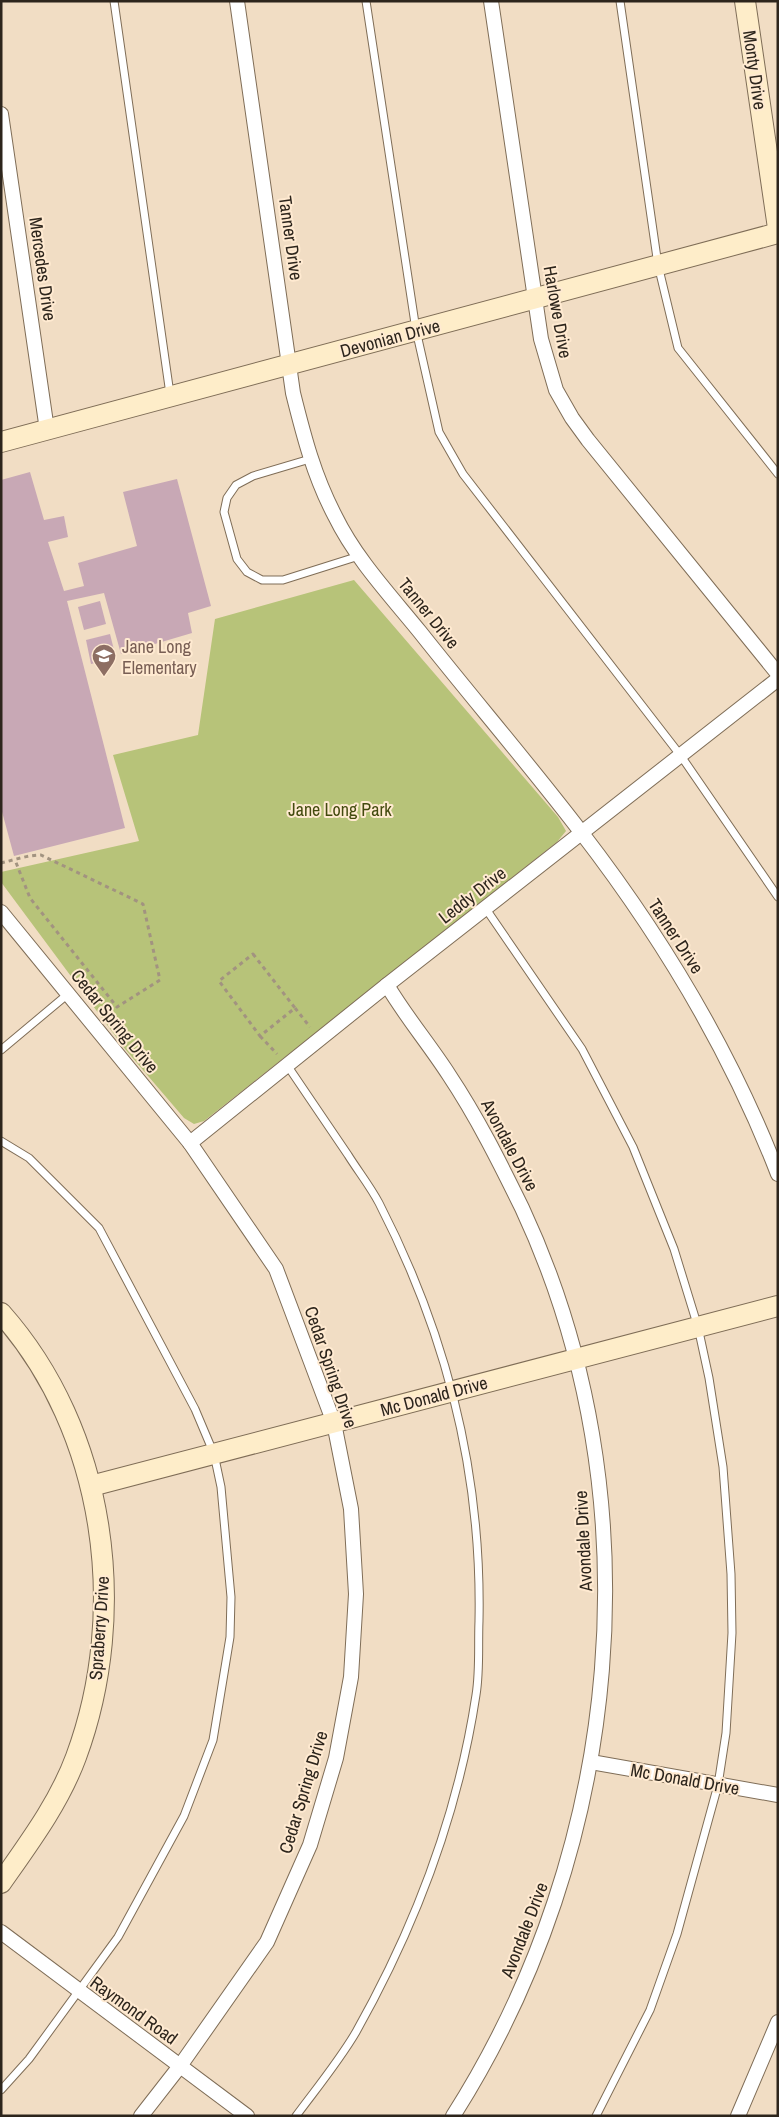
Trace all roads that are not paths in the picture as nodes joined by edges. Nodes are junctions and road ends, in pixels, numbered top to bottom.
1 (114, 1) edge
2 (238, 1) edge
3 (366, 1) edge
4 (491, 1) edge
5 (620, 1) edge
6 (745, 1) edge
7 (1, 114) edge
8 (778, 228) edge
9 (778, 233) edge
10 (658, 265) junction
11 (535, 298) junction
12 (416, 330) junction
13 (290, 365) junction
14 (170, 397) junction
15 (47, 430) junction
16 (1, 442) edge
17 (310, 459) junction
18 (778, 474) edge
19 (359, 556) junction
20 (778, 674) edge
21 (778, 679) edge
22 (681, 756) junction
23 (582, 833) junction
24 (778, 897) edge
25 (486, 909) junction
26 (1, 912) edge
27 (387, 985) junction
28 (69, 994) junction
29 (1, 1050) edge
30 (287, 1065) junction
31 (1, 1141) edge
32 (190, 1143) junction
33 (778, 1174) edge
34 (778, 1306) edge
35 (1, 1313) edge
36 (698, 1327) junction
37 (575, 1359) junction
38 (454, 1391) junction
39 (334, 1423) junction
40 (214, 1454) junction
41 (91, 1486) junction
42 (591, 1762) junction
43 (718, 1785) junction
44 (778, 1795) edge
45 (1, 1883) edge
46 (1, 1932) edge
47 (78, 1991) junction
48 (778, 2022) edge
49 (180, 2066) junction
50 (1, 2090) edge
51 (141, 2116) edge
52 (247, 2116) edge
53 (296, 2116) edge
54 (453, 2116) edge
55 (596, 2116) edge
56 (738, 2116) edge

1 - 14 lane
2 - 13 street, Tanner Drive
3 - 12 lane
4 - 11 street, Harlowe Drive
5 - 10 lane
6 - 8 street, Monty Drive
7 - 15 street, Mercedes Drive
9 - 10 street, Devonian Drive
10 - 11 street, Devonian Drive
10 - 18 lane
11 - 12 street, Devonian Drive
11 - 20 street, Harlowe Drive
12 - 13 street, Devonian Drive
12 - 22 lane
13 - 14 street, Devonian Drive
13 - 17 street, Tanner Drive
14 - 15 street, Devonian Drive
15 - 16 street, Devonian Drive
17 - 19 street, Tanner Drive
17 - 19 lane
19 - 23 street, Tanner Drive
21 - 22 street, Leddy Drive
22 - 23 street, Leddy Drive
22 - 24 lane
23 - 25 street, Leddy Drive
23 - 33 street, Tanner Drive
25 - 27 street, Leddy Drive
25 - 36 lane
26 - 28 street, Cedar Spring Drive
27 - 30 street, Leddy Drive
27 - 37 street, Avondale Drive
28 - 29 lane
28 - 32 street, Cedar Spring Drive
30 - 32 street, Leddy Drive
30 - 38 lane
31 - 40 lane
32 - 39 street, Cedar Spring Drive
34 - 36 street, Mc Donald Drive
35 - 41 street, Spraberry Drive
36 - 37 street, Mc Donald Drive
36 - 43 lane
37 - 38 street, Mc Donald Drive
37 - 42 street, Avondale Drive
38 - 39 street, Mc Donald Drive
38 - 53 lane
39 - 40 street, Mc Donald Drive
39 - 49 street, Cedar Spring Drive
40 - 41 street, Mc Donald Drive
40 - 47 lane
41 - 45 street, Spraberry Drive
42 - 43 street, Mc Donald Drive
42 - 54 street, Avondale Drive
43 - 44 street, Mc Donald Drive
43 - 55 lane
46 - 47 street, Raymond Road
47 - 49 street, Raymond Road
47 - 50 lane
48 - 56 street
49 - 51 street, Cedar Spring Drive
49 - 52 street, Raymond Road

